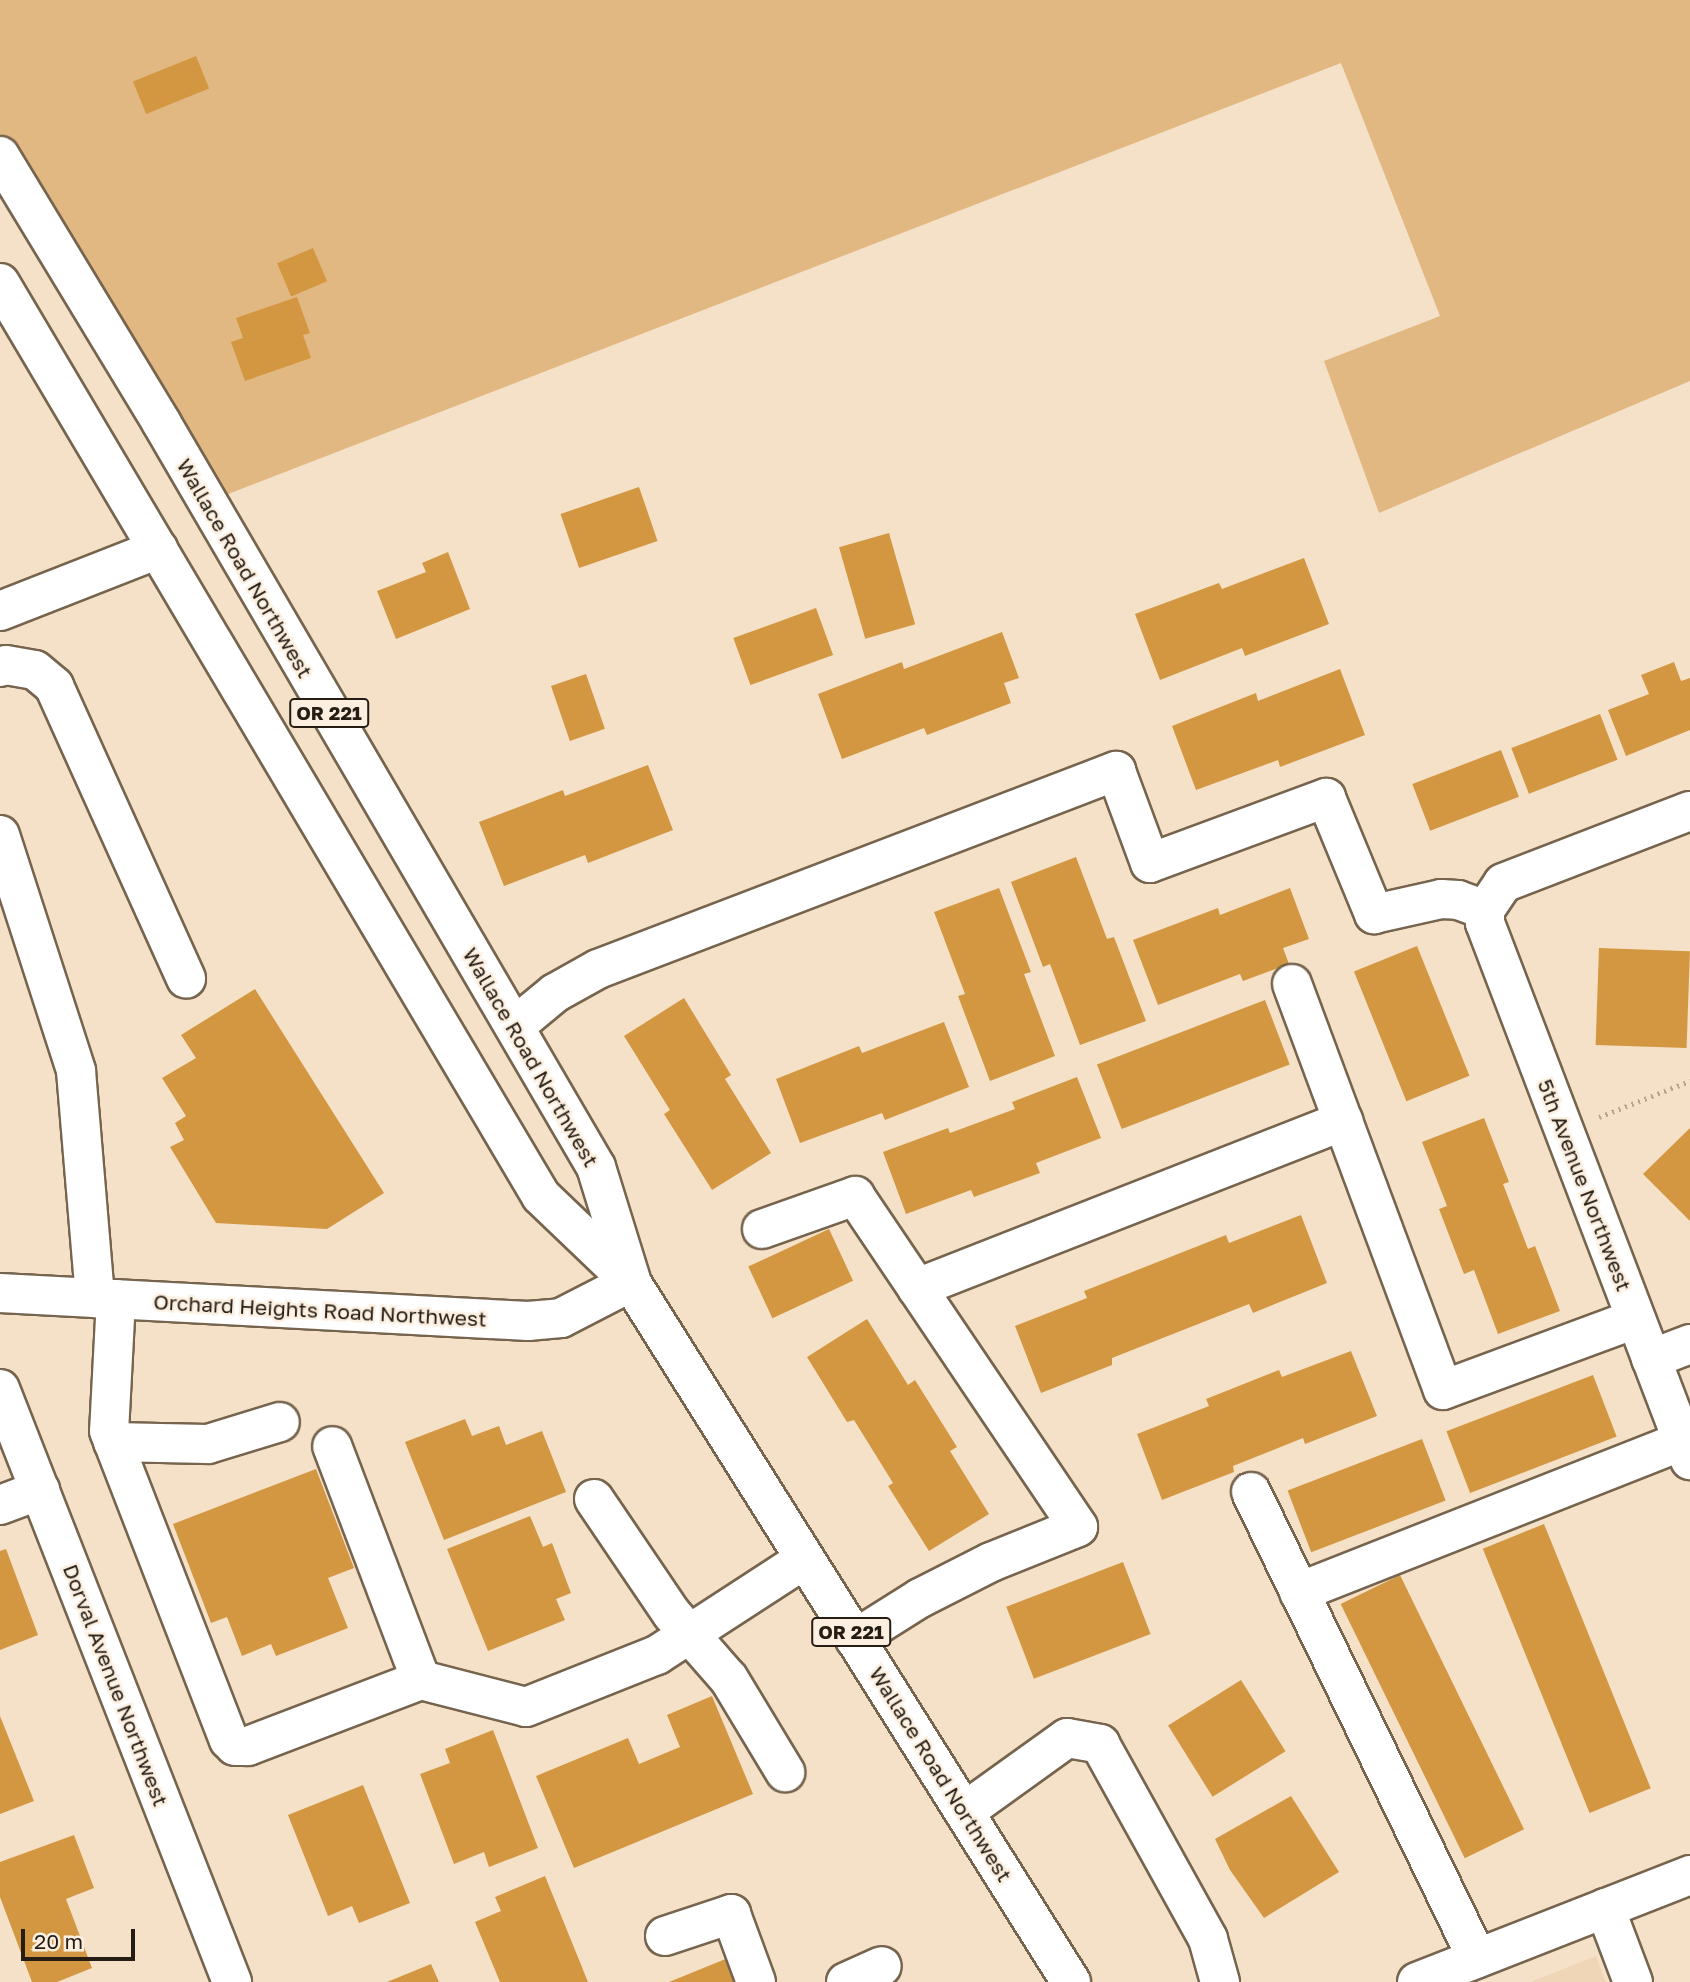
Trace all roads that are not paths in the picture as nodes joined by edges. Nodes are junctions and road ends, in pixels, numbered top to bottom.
1 (0, 156) edge
2 (0, 283) edge
3 (158, 549) junction
4 (0, 611) edge
5 (0, 667) edge
6 (1690, 811) edge
7 (0, 835) edge
8 (1485, 910) junction
9 (186, 979) dead end
10 (1292, 984) dead end
11 (515, 1026) junction
12 (1343, 1121) junction
13 (762, 1228) dead end
14 (631, 1282) junction
15 (917, 1288) junction
16 (0, 1293) edge
17 (106, 1299) junction
18 (1635, 1319) junction
19 (1690, 1344) edge
20 (1651, 1359) junction
21 (0, 1389) edge
22 (279, 1422) dead end
23 (113, 1442) junction
24 (331, 1447) dead end
25 (1686, 1450) edge
26 (40, 1490) junction
27 (1251, 1492) dead end
28 (594, 1499) dead end
29 (0, 1506) edge
30 (805, 1559) junction
31 (1299, 1592) junction
32 (690, 1632) junction
33 (855, 1639) junction
34 (421, 1680) junction
35 (785, 1772) dead end
36 (964, 1812) junction
37 (1690, 1875) edge
38 (1605, 1909) junction
39 (665, 1936) dead end
40 (1477, 1958) junction
41 (882, 1966) dead end
42 (232, 1982) edge
43 (756, 1982) edge
44 (846, 1982) edge
45 (1071, 1982) edge
46 (1220, 1982) edge
47 (1417, 1982) edge
48 (1633, 1982) edge

1 - 11 main road, Wallace Road Northwest / OR 221
2 - 3 main road, Wallace Road Northwest / OR 221
3 - 4 main road
3 - 14 main road, Wallace Road Northwest / OR 221
5 - 9 main road
6 - 8 main road
7 - 17 main road
8 - 11 main road
8 - 18 main road, 5th Avenue Northwest
10 - 12 main road
11 - 14 main road, Wallace Road Northwest / OR 221
12 - 15 main road
12 - 18 main road
13 - 15 main road
14 - 17 main road, Orchard Heights Road Northwest
14 - 30 main road, Wallace Road Northwest / OR 221
15 - 33 main road
16 - 17 main road, Orchard Heights Road Northwest
17 - 23 main road
18 - 20 main road, 5th Avenue Northwest
19 - 20 main road
20 - 25 main road, 5th Avenue Northwest
21 - 26 main road, Dorval Avenue Northwest
22 - 23 main road
23 - 34 main road
24 - 34 main road
25 - 31 main road
26 - 29 main road
26 - 42 main road, Dorval Avenue Northwest
27 - 31 main road
28 - 32 main road
30 - 32 main road
30 - 33 main road, Wallace Road Northwest / OR 221
31 - 40 main road
32 - 34 main road
32 - 35 main road
33 - 36 main road, Wallace Road Northwest / OR 221
36 - 45 main road, Wallace Road Northwest / OR 221
36 - 46 main road
37 - 38 main road
38 - 40 main road
38 - 48 main road
39 - 43 main road
40 - 47 main road
41 - 44 main road

